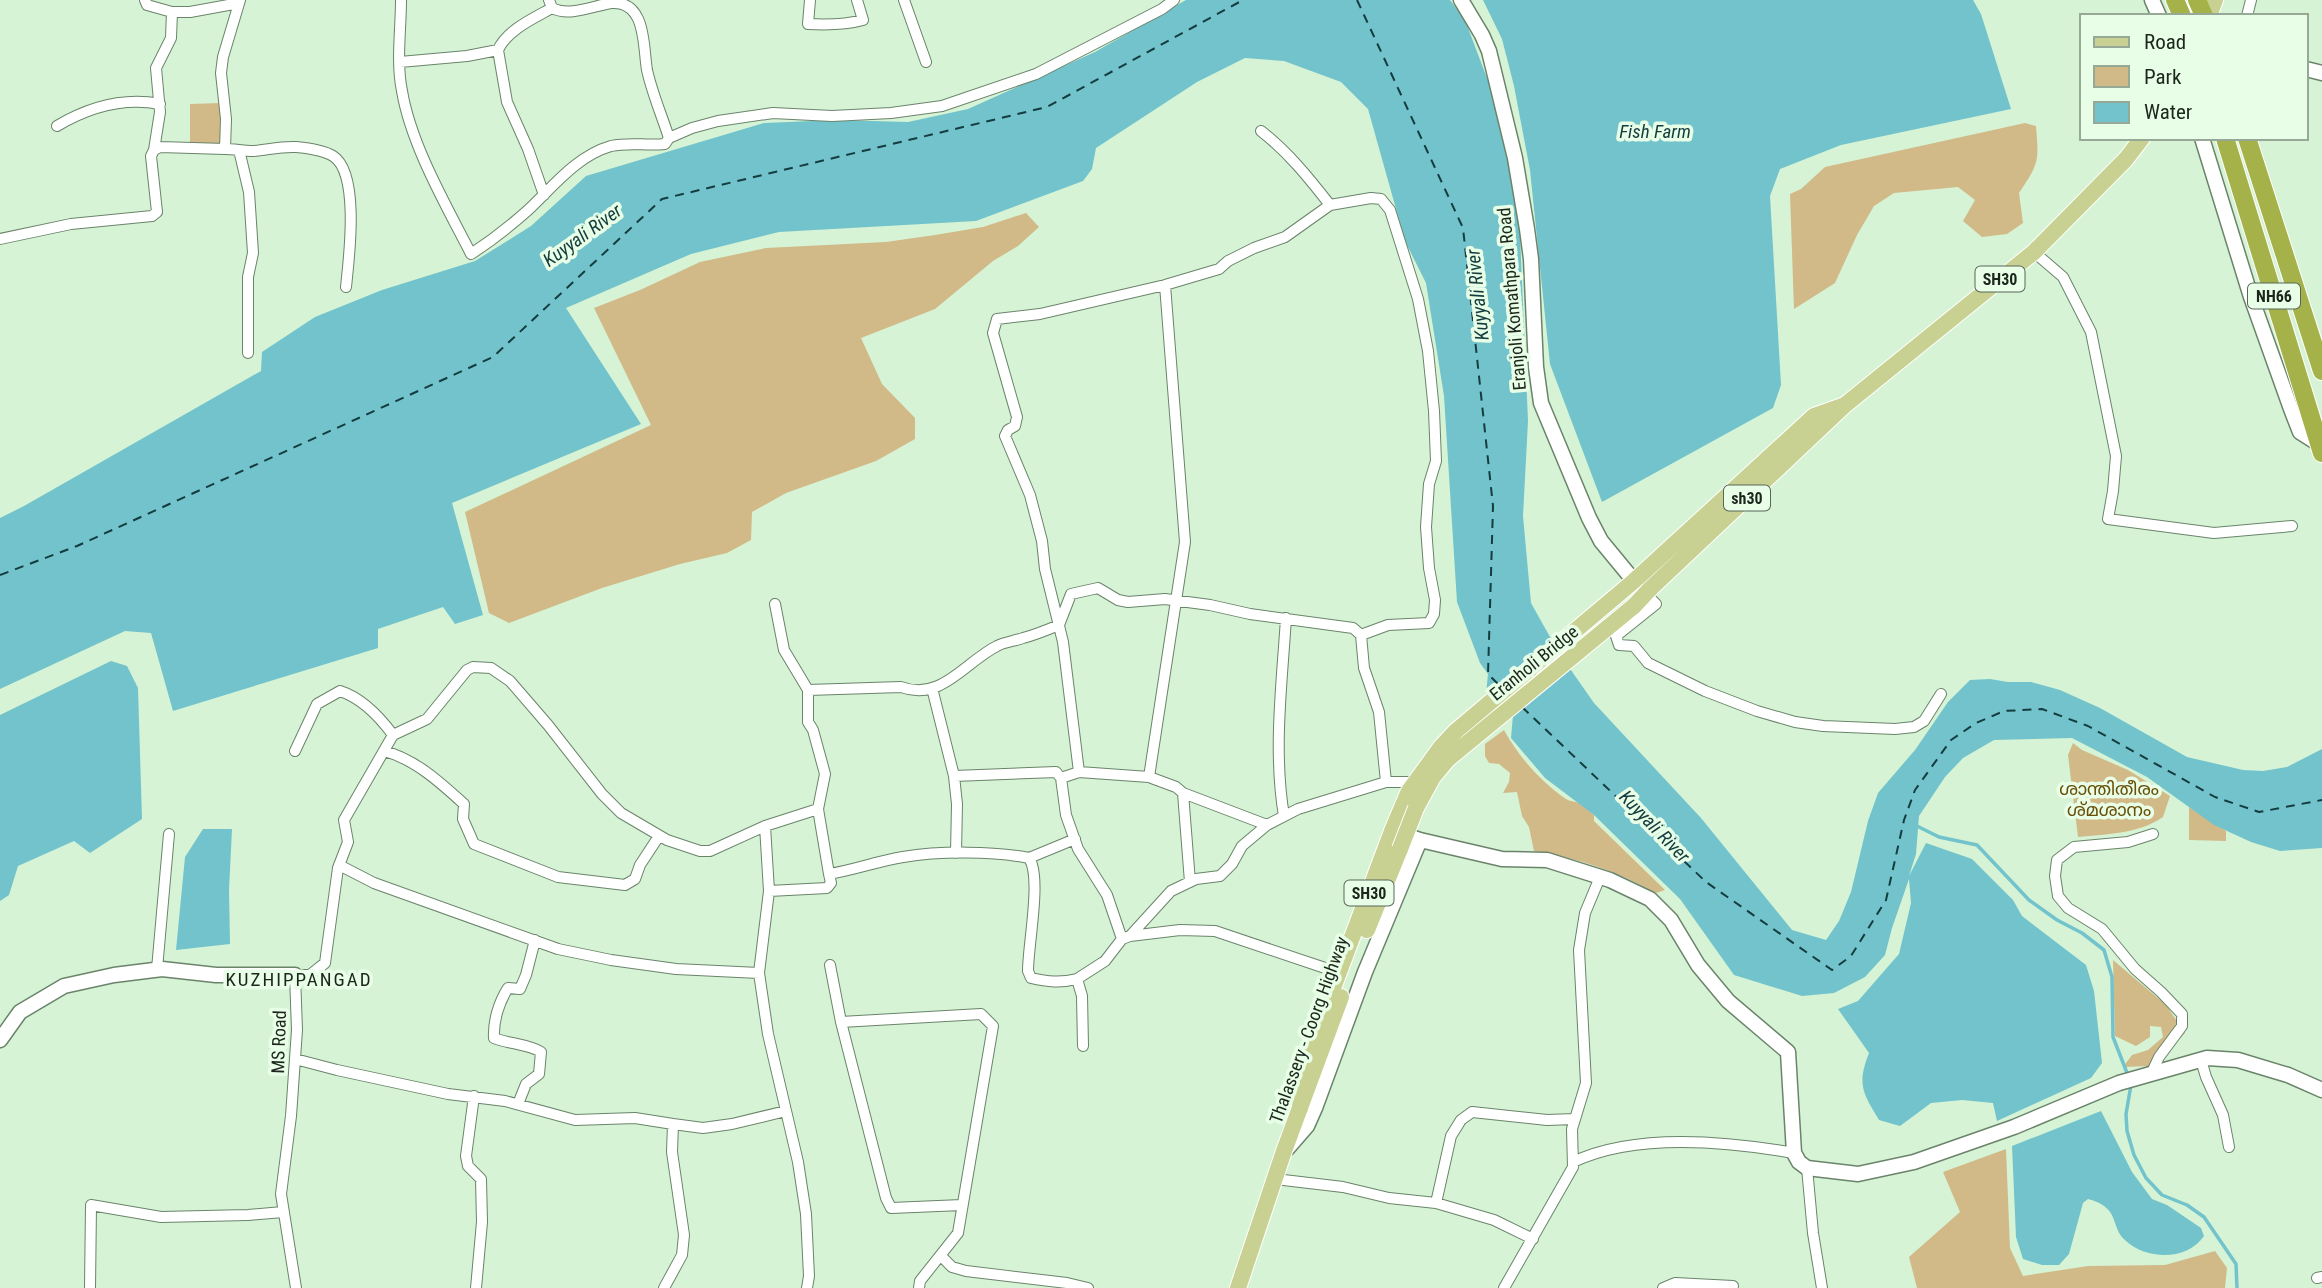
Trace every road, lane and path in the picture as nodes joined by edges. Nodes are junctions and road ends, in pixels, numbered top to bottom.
1 (145, 0) edge
2 (401, 0) edge
3 (810, 0) edge
4 (857, 0) edge
5 (904, 0) edge
6 (1174, 0) edge
7 (1461, 0) edge
8 (240, 1) edge
9 (551, 4) edge
10 (172, 12) junction
11 (498, 50) junction
12 (400, 62) junction
13 (926, 62) dead end
14 (160, 104) junction
15 (57, 126) dead end
16 (1261, 131) dead end
17 (669, 138) junction
18 (2140, 140) edge
19 (2203, 140) edge
20 (2214, 140) edge
21 (2226, 140) edge
22 (2248, 140) edge
23 (2257, 140) edge
24 (225, 149) junction
25 (154, 150) junction
26 (239, 150) junction
27 (2241, 190) junction
28 (544, 195) junction
29 (1330, 205) junction
30 (0, 239) edge
31 (2034, 251) junction
32 (1165, 285) junction
33 (346, 287) dead end
34 (2322, 346) edge
35 (248, 352) dead end
36 (2322, 371) edge
37 (1845, 405) junction
38 (2321, 448) edge
39 (2292, 526) dead end
40 (1634, 581) junction
41 (1175, 600) junction
42 (775, 604) dead end
43 (1286, 618) junction
44 (1059, 625) junction
45 (1361, 635) junction
46 (932, 688) junction
47 (808, 690) junction
48 (1941, 694) dead end
49 (1483, 729) joint
50 (393, 735) junction
51 (295, 751) dead end
52 (384, 751) junction
53 (1079, 772) junction
54 (954, 776) junction
55 (1149, 777) junction
56 (1061, 778) junction
57 (1387, 782) junction
58 (1413, 782) junction
59 (1183, 793) junction
60 (818, 809) junction
61 (1284, 817) junction
62 (1267, 825) junction
63 (765, 826) junction
64 (1392, 831) junction
65 (169, 834) dead end
66 (2152, 834) dead end
67 (659, 836) junction
68 (1074, 839) junction
69 (1420, 840) junction
70 (956, 853) junction
71 (1029, 858) junction
72 (340, 865) junction
73 (829, 874) junction
74 (1600, 877) junction
75 (1190, 882) junction
76 (769, 891) junction
77 (1126, 938) junction
78 (535, 940) junction
79 (830, 965) dead end
80 (157, 969) junction
81 (758, 973) junction
82 (1339, 973) junction
83 (295, 975) junction
84 (1077, 979) junction
85 (841, 1022) junction
86 (0, 1040) edge
87 (1083, 1046) dead end
88 (295, 1059) junction
89 (2201, 1060) junction
90 (2150, 1073) junction
91 (2322, 1090) edge
92 (474, 1096) junction
93 (518, 1104) junction
94 (1300, 1109) junction
95 (786, 1111) junction
96 (1575, 1119) junction
97 (673, 1124) junction
98 (2229, 1147) dead end
99 (1284, 1151) junction
100 (1794, 1153) junction
101 (1573, 1162) junction
102 (1807, 1168) junction
103 (1275, 1179) junction
104 (1436, 1203) junction
105 (962, 1205) junction
106 (284, 1212) junction
107 (1533, 1239) junction
108 (942, 1256) junction
109 (1733, 1286) dead end
110 (90, 1288) edge
111 (296, 1288) edge
112 (477, 1288) edge
113 (664, 1288) edge
114 (807, 1288) edge
115 (919, 1288) edge
116 (1088, 1288) edge
117 (1238, 1288) edge
118 (1504, 1288) edge
119 (1663, 1288) edge
120 (1822, 1288) edge

1 - 10 street
2 - 12 street
3 - 4 street
5 - 13 street
6 - 17 street
7 - 40 street, Eranjoli Komathpara Road
8 - 10 street
8 - 24 street
9 - 11 street
9 - 17 street
10 - 14 street
11 - 12 street
11 - 28 street
12 - 28 street
14 - 15 street
14 - 25 street
16 - 29 street
17 - 28 street
18 - 31 main road, SH30
19 - 38 street
20 - 27 highway
21 - 27 highway, NH66
22 - 36 highway, NH66
23 - 34 street
24 - 25 street
24 - 26 street
25 - 30 street
26 - 33 street
26 - 35 street
27 - 38 highway, NH66
29 - 32 street
29 - 45 street
31 - 37 main road, SH30
31 - 39 street
32 - 41 street
32 - 44 street
37 - 40 main road, SH30
37 - 49 main road, Eranholi Bridge / sh30, bridge
40 - 48 street
40 - 58 main road, SH30
41 - 43 street
41 - 44 street
41 - 55 street
42 - 47 street
43 - 45 street
43 - 61 street
44 - 46 street
44 - 53 street
45 - 57 street
46 - 47 street
46 - 54 street
47 - 60 street
49 - 94 main road, Thalassery - Coorg Highway / SH30, bridge
50 - 51 street
50 - 52 street
50 - 67 street
52 - 67 street
52 - 72 street
53 - 55 street
53 - 56 street
54 - 56 street
54 - 70 street
55 - 59 street
56 - 68 street
57 - 58 street
57 - 61 street
58 - 64 main road, SH30
59 - 62 street
59 - 75 street
60 - 63 street
60 - 73 street
61 - 62 street
62 - 75 street
63 - 67 street
63 - 76 street
64 - 69 street
64 - 82 main road, SH30
65 - 80 street
66 - 90 street
68 - 71 street
68 - 77 street
69 - 74 street
69 - 99 street
70 - 71 street
70 - 73 street
71 - 84 street
72 - 78 street
72 - 83 street
73 - 76 street
74 - 96 street
74 - 100 street
75 - 77 street
76 - 81 street
77 - 82 street
77 - 84 street
78 - 81 street
78 - 93 street
79 - 85 street
80 - 83 street
80 - 86 street
81 - 95 street
82 - 94 main road, SH30
83 - 88 street, MS Road
84 - 87 street
85 - 105 street
85 - 105 street
88 - 92 street
88 - 106 street, MS Road
89 - 90 street
89 - 91 street
89 - 98 street
90 - 102 street
92 - 93 street
92 - 112 street
93 - 97 street
94 - 99 main road, Thalassery - Coorg Highway / SH30
95 - 97 street
95 - 114 street
96 - 101 street
96 - 104 street
97 - 113 street
99 - 103 main road, Thalassery - Coorg Highway / SH30
100 - 101 street
100 - 102 street
101 - 107 street
102 - 120 street
103 - 104 street
103 - 117 main road, Thalassery - Coorg Highway / SH30
104 - 107 street
105 - 108 street
106 - 110 street
106 - 111 street, MS Road
107 - 118 street
108 - 115 street
108 - 116 street
109 - 119 street

